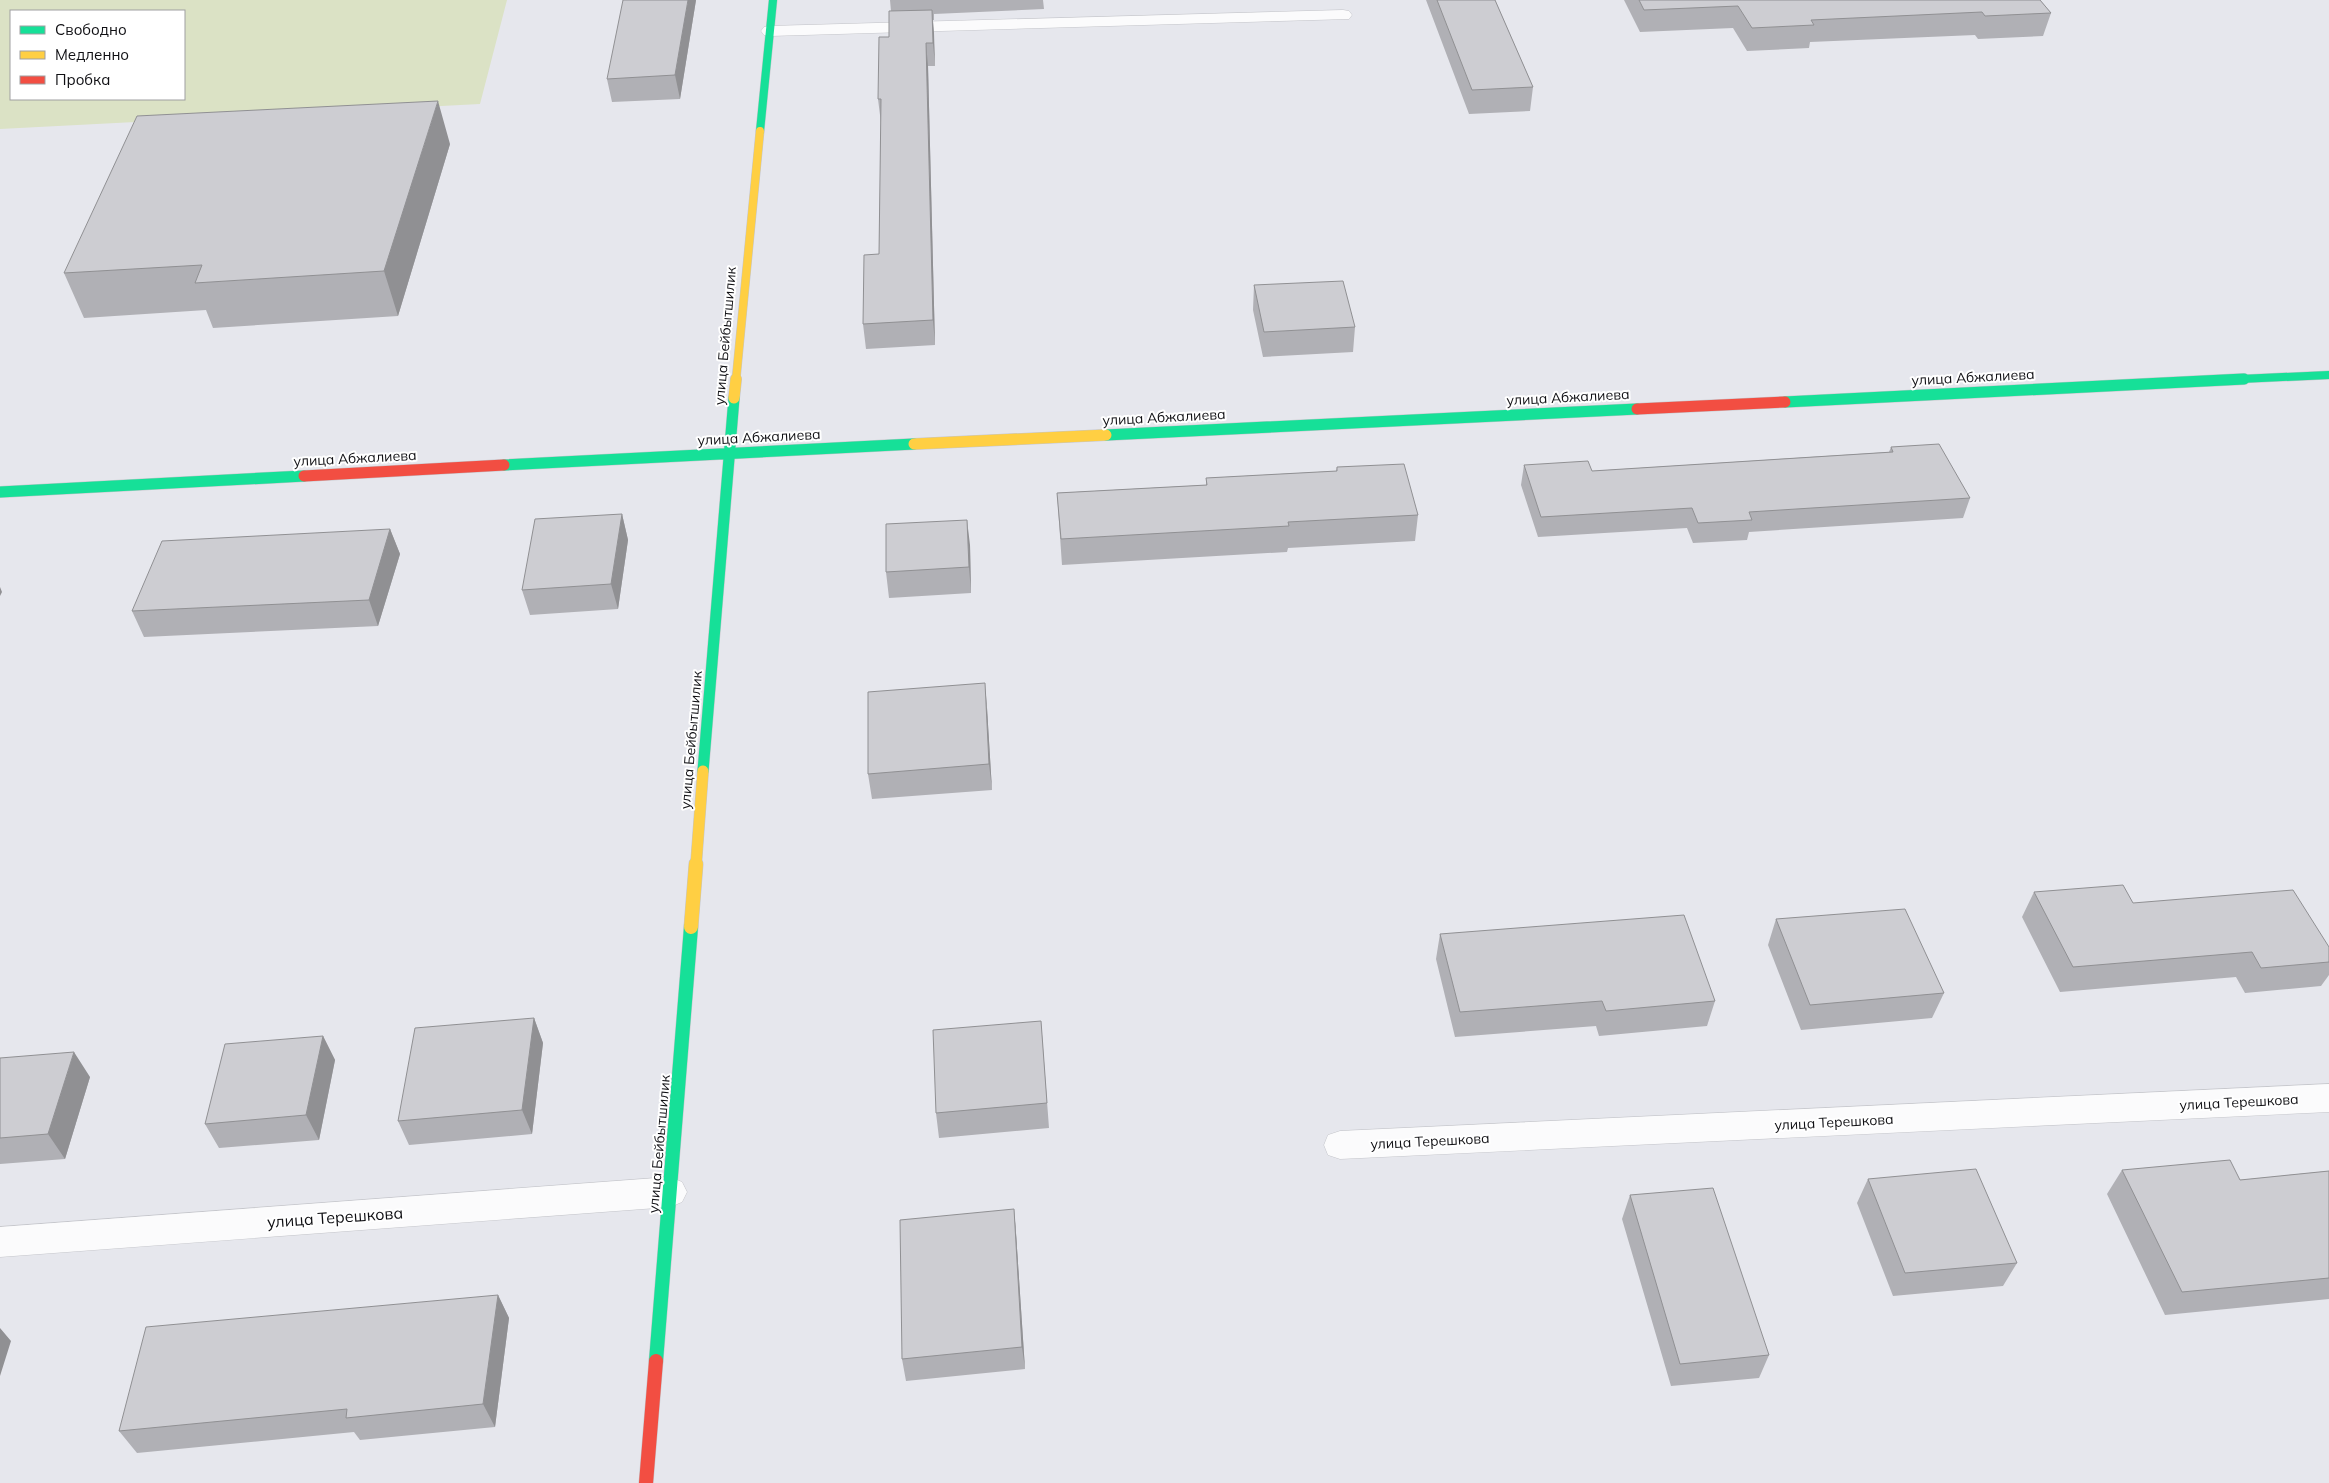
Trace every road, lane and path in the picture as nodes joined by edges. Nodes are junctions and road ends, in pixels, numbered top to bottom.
1 (772, 0) edge
2 (1343, 15) dead end
3 (770, 30) junction
4 (2329, 375) edge
5 (729, 453) junction
6 (0, 492) edge
7 (2329, 1098) edge
8 (1340, 1145) dead end
9 (670, 1192) junction
10 (0, 1242) edge
11 (646, 1483) edge

1 - 3 street, улица Бейбытшилик
2 - 3 street
3 - 5 street, улица Бейбытшилик
4 - 5 street, улица Абжалиева
5 - 6 street, улица Абжалиева
5 - 9 street, улица Бейбытшилик
7 - 8 street, улица Терешкова
9 - 10 street, улица Терешкова
9 - 11 street, улица Бейбытшилик

